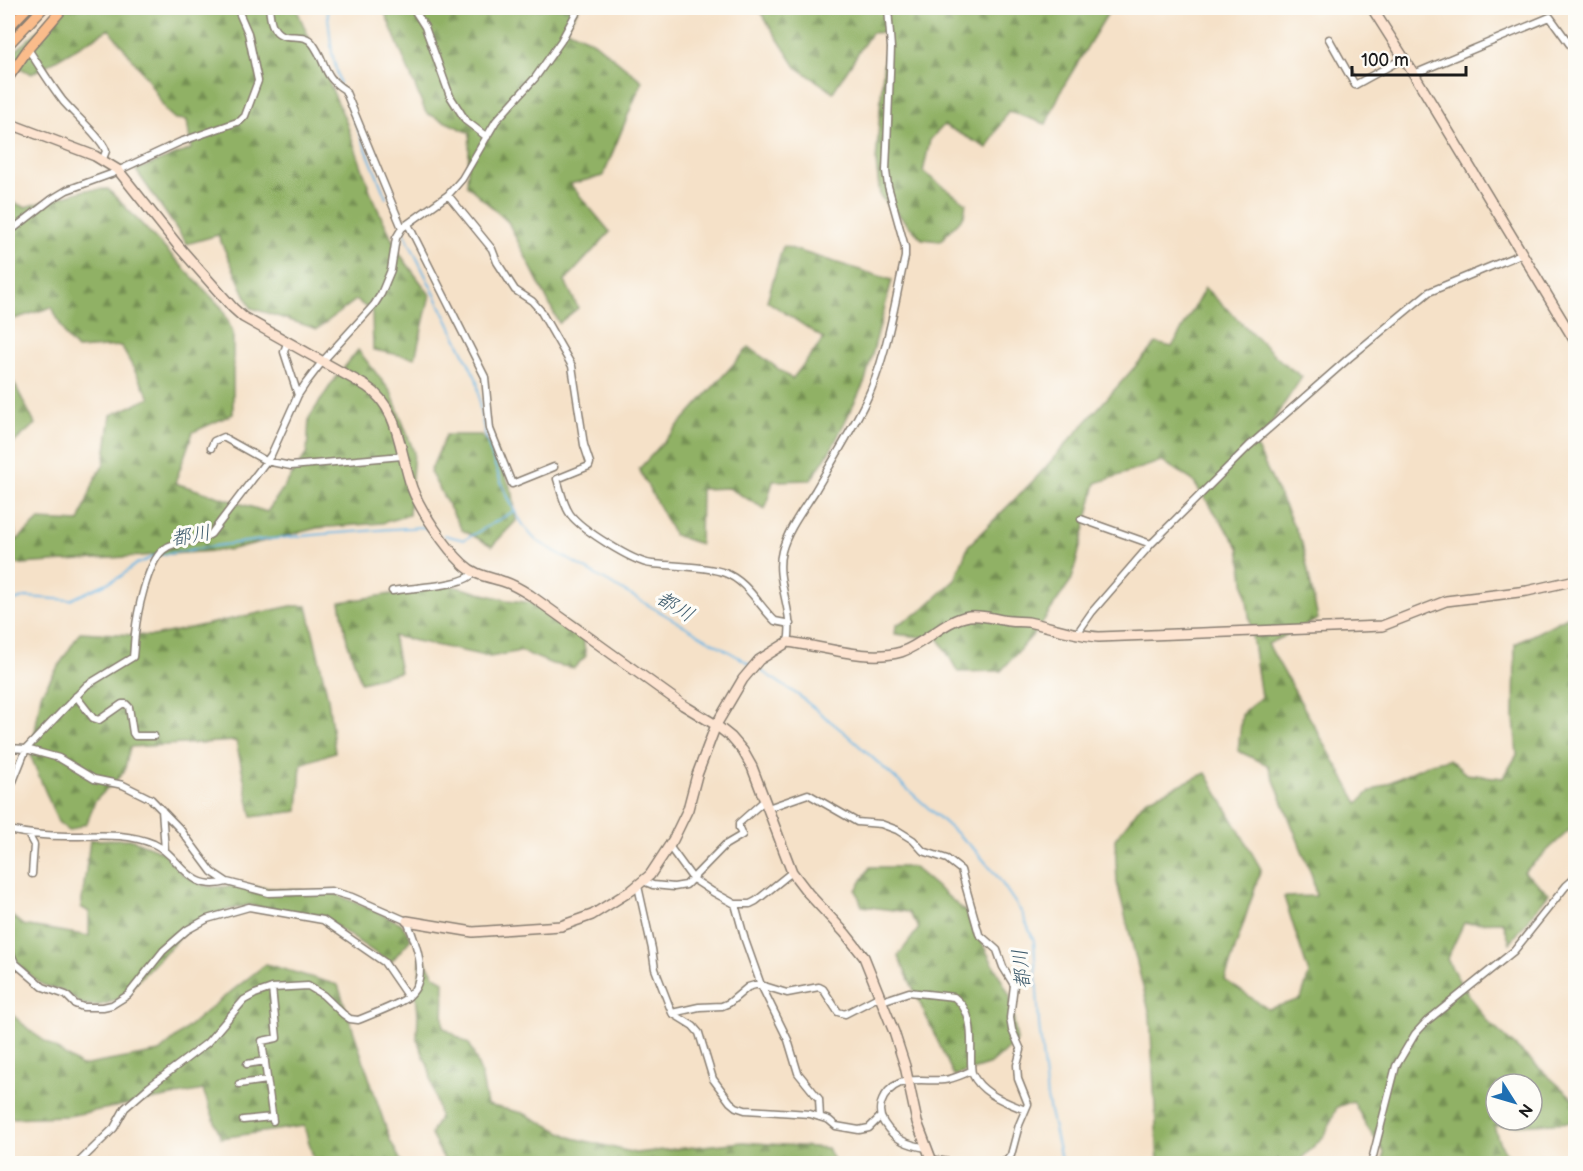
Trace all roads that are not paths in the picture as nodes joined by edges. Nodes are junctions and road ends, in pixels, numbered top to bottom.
1 (27, 8) edge
2 (43, 8) edge
3 (63, 8) edge
4 (237, 8) edge
5 (268, 8) edge
6 (413, 8) edge
7 (579, 8) edge
8 (888, 8) edge
9 (1372, 8) edge
10 (8, 28) edge
11 (1329, 39) dead end
12 (8, 45) edge
13 (28, 49) junction
14 (1575, 53) edge
15 (1404, 58) junction
16 (1414, 74) junction
17 (8, 78) edge
18 (8, 123) edge
19 (486, 137) junction
20 (103, 159) junction
21 (118, 170) junction
22 (448, 195) junction
23 (405, 226) junction
24 (8, 233) edge
25 (1521, 254) junction
26 (287, 343) junction
27 (1575, 343) edge
28 (322, 362) junction
29 (298, 395) junction
30 (211, 448) dead end
31 (402, 456) junction
32 (266, 461) junction
33 (554, 467) dead end
34 (1081, 519) dead end
35 (1151, 544) junction
36 (474, 572) junction
37 (1575, 580) edge
38 (392, 591) dead end
39 (790, 624) junction
40 (1076, 635) junction
41 (788, 642) junction
42 (76, 696) junction
43 (716, 725) junction
44 (154, 736) dead end
45 (8, 748) edge
46 (26, 748) junction
47 (8, 794) edge
48 (766, 804) junction
49 (162, 809) junction
50 (8, 830) edge
51 (28, 834) junction
52 (669, 846) junction
53 (165, 850) junction
54 (792, 872) junction
55 (32, 874) dead end
56 (1575, 877) edge
57 (693, 879) junction
58 (227, 882) junction
59 (640, 883) junction
60 (735, 904) junction
61 (407, 921) junction
62 (8, 947) edge
63 (8, 957) edge
64 (17, 965) junction
65 (761, 985) junction
66 (272, 988) junction
67 (408, 997) junction
68 (881, 999) junction
69 (672, 1013) junction
70 (264, 1062) junction
71 (247, 1064) dead end
72 (972, 1071) junction
73 (267, 1080) junction
74 (907, 1081) junction
75 (239, 1084) dead end
76 (1025, 1110) junction
77 (820, 1117) junction
78 (880, 1117) junction
79 (243, 1120) dead end
80 (927, 1148) junction
81 (932, 1161) edge
82 (77, 1164) edge
83 (961, 1164) edge
84 (1000, 1164) edge
85 (1371, 1164) edge

1 - 10 main road
2 - 12 main road
3 - 13 main road
4 - 21 street
5 - 23 street
6 - 19 street
7 - 19 street
8 - 39 street
9 - 15 street
11 - 15 street
13 - 17 main road
13 - 20 street
14 - 16 street
15 - 16 street
16 - 25 street
18 - 20 street
19 - 22 street
20 - 21 street
21 - 24 street
21 - 26 street
22 - 23 street
22 - 39 street
23 - 28 street
23 - 33 street
25 - 27 street
25 - 35 street
26 - 28 street
26 - 29 street
28 - 29 street
28 - 31 street
29 - 32 street
30 - 32 street
31 - 32 street
31 - 36 street
32 - 42 street
34 - 35 street
35 - 40 street
36 - 38 street
36 - 43 street
37 - 40 street
39 - 41 street
40 - 41 street
41 - 43 street
42 - 44 street
42 - 46 street
43 - 48 street
43 - 52 street
45 - 46 street
46 - 47 street
46 - 49 street
48 - 54 street
48 - 57 street
48 - 76 street
49 - 53 street
49 - 58 street
50 - 51 street
51 - 53 street
51 - 55 street
52 - 57 street
52 - 59 street
53 - 58 street
54 - 60 street
54 - 68 street
56 - 85 street
57 - 59 street
57 - 60 street
58 - 61 street
59 - 61 street
59 - 69 street
60 - 65 street
61 - 67 street
62 - 64 street
63 - 64 street
64 - 67 street
65 - 68 street
65 - 69 street
65 - 77 street
66 - 67 street
66 - 70 street
66 - 82 street
68 - 72 street
68 - 74 street
69 - 77 street
70 - 71 street
70 - 73 street
72 - 74 street
72 - 76 street
73 - 75 street
73 - 79 street
74 - 78 street
74 - 80 street
76 - 84 street
77 - 78 street
78 - 80 street
80 - 81 street
81 - 83 street

